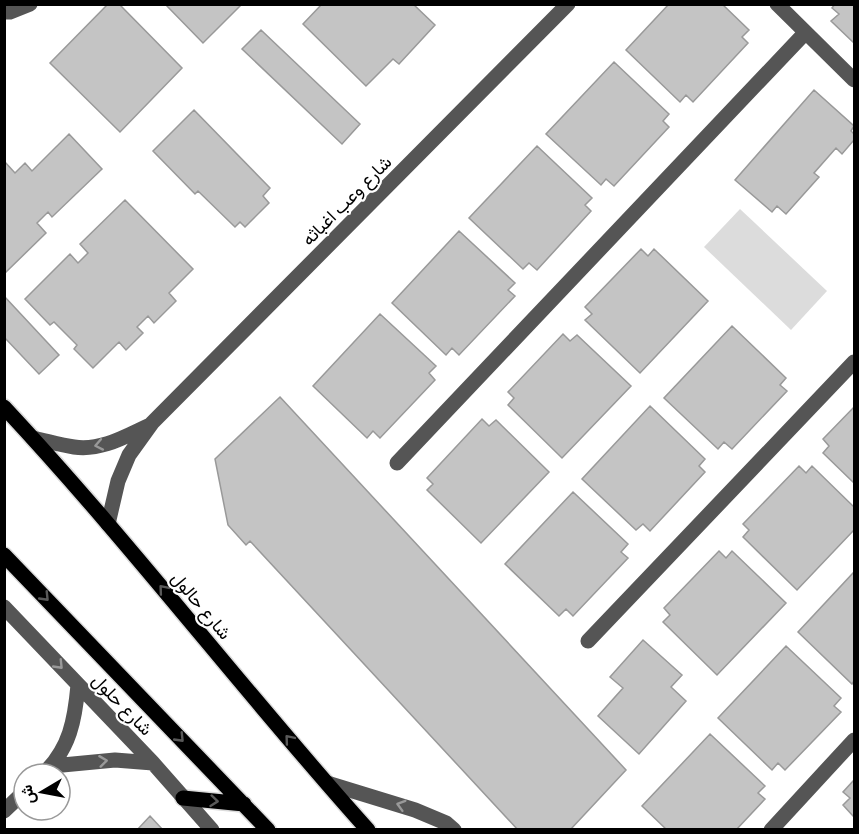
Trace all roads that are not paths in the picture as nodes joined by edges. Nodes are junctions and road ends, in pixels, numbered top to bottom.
1 (30, 4) edge
2 (568, 4) edge
3 (777, 4) edge
4 (4, 12) edge
5 (806, 33) junction
6 (855, 80) edge
7 (855, 362) edge
8 (4, 408) edge
9 (152, 423) junction
10 (33, 438) junction
11 (397, 463) dead end
12 (108, 524) junction
13 (4, 555) edge
14 (4, 607) edge
15 (588, 641) dead end
16 (78, 685) junction
17 (855, 740) edge
18 (53, 762) edge
19 (153, 763) junction
20 (72, 766) edge
21 (327, 783) junction
22 (183, 798) junction
23 (244, 804) junction
24 (212, 830) edge
25 (268, 830) edge
26 (368, 830) edge
27 (454, 830) edge
28 (771, 830) edge

1 - 4 street
2 - 9 street, شارع وعب اغباثه
3 - 5 street
5 - 6 street
5 - 11 street
7 - 15 street
8 - 10 main road, شارع حالول
9 -> 10 street, شارع وعب اغباثه
9 - 12 street, شارع وعب اغباثه
10 - 12 main road, شارع حالول
21 -> 12 main road, شارع حالول
13 -> 23 main road
14 -> 16 street, شارع حلول
16 - 18 street
16 - 19 street, شارع حلول
17 - 28 street
20 -> 19 street
19 - 22 street, شارع حلول
21 - 26 main road, شارع حالول
27 -> 21 street
22 -> 23 main road
22 - 24 street, شارع حلول
23 - 25 main road

